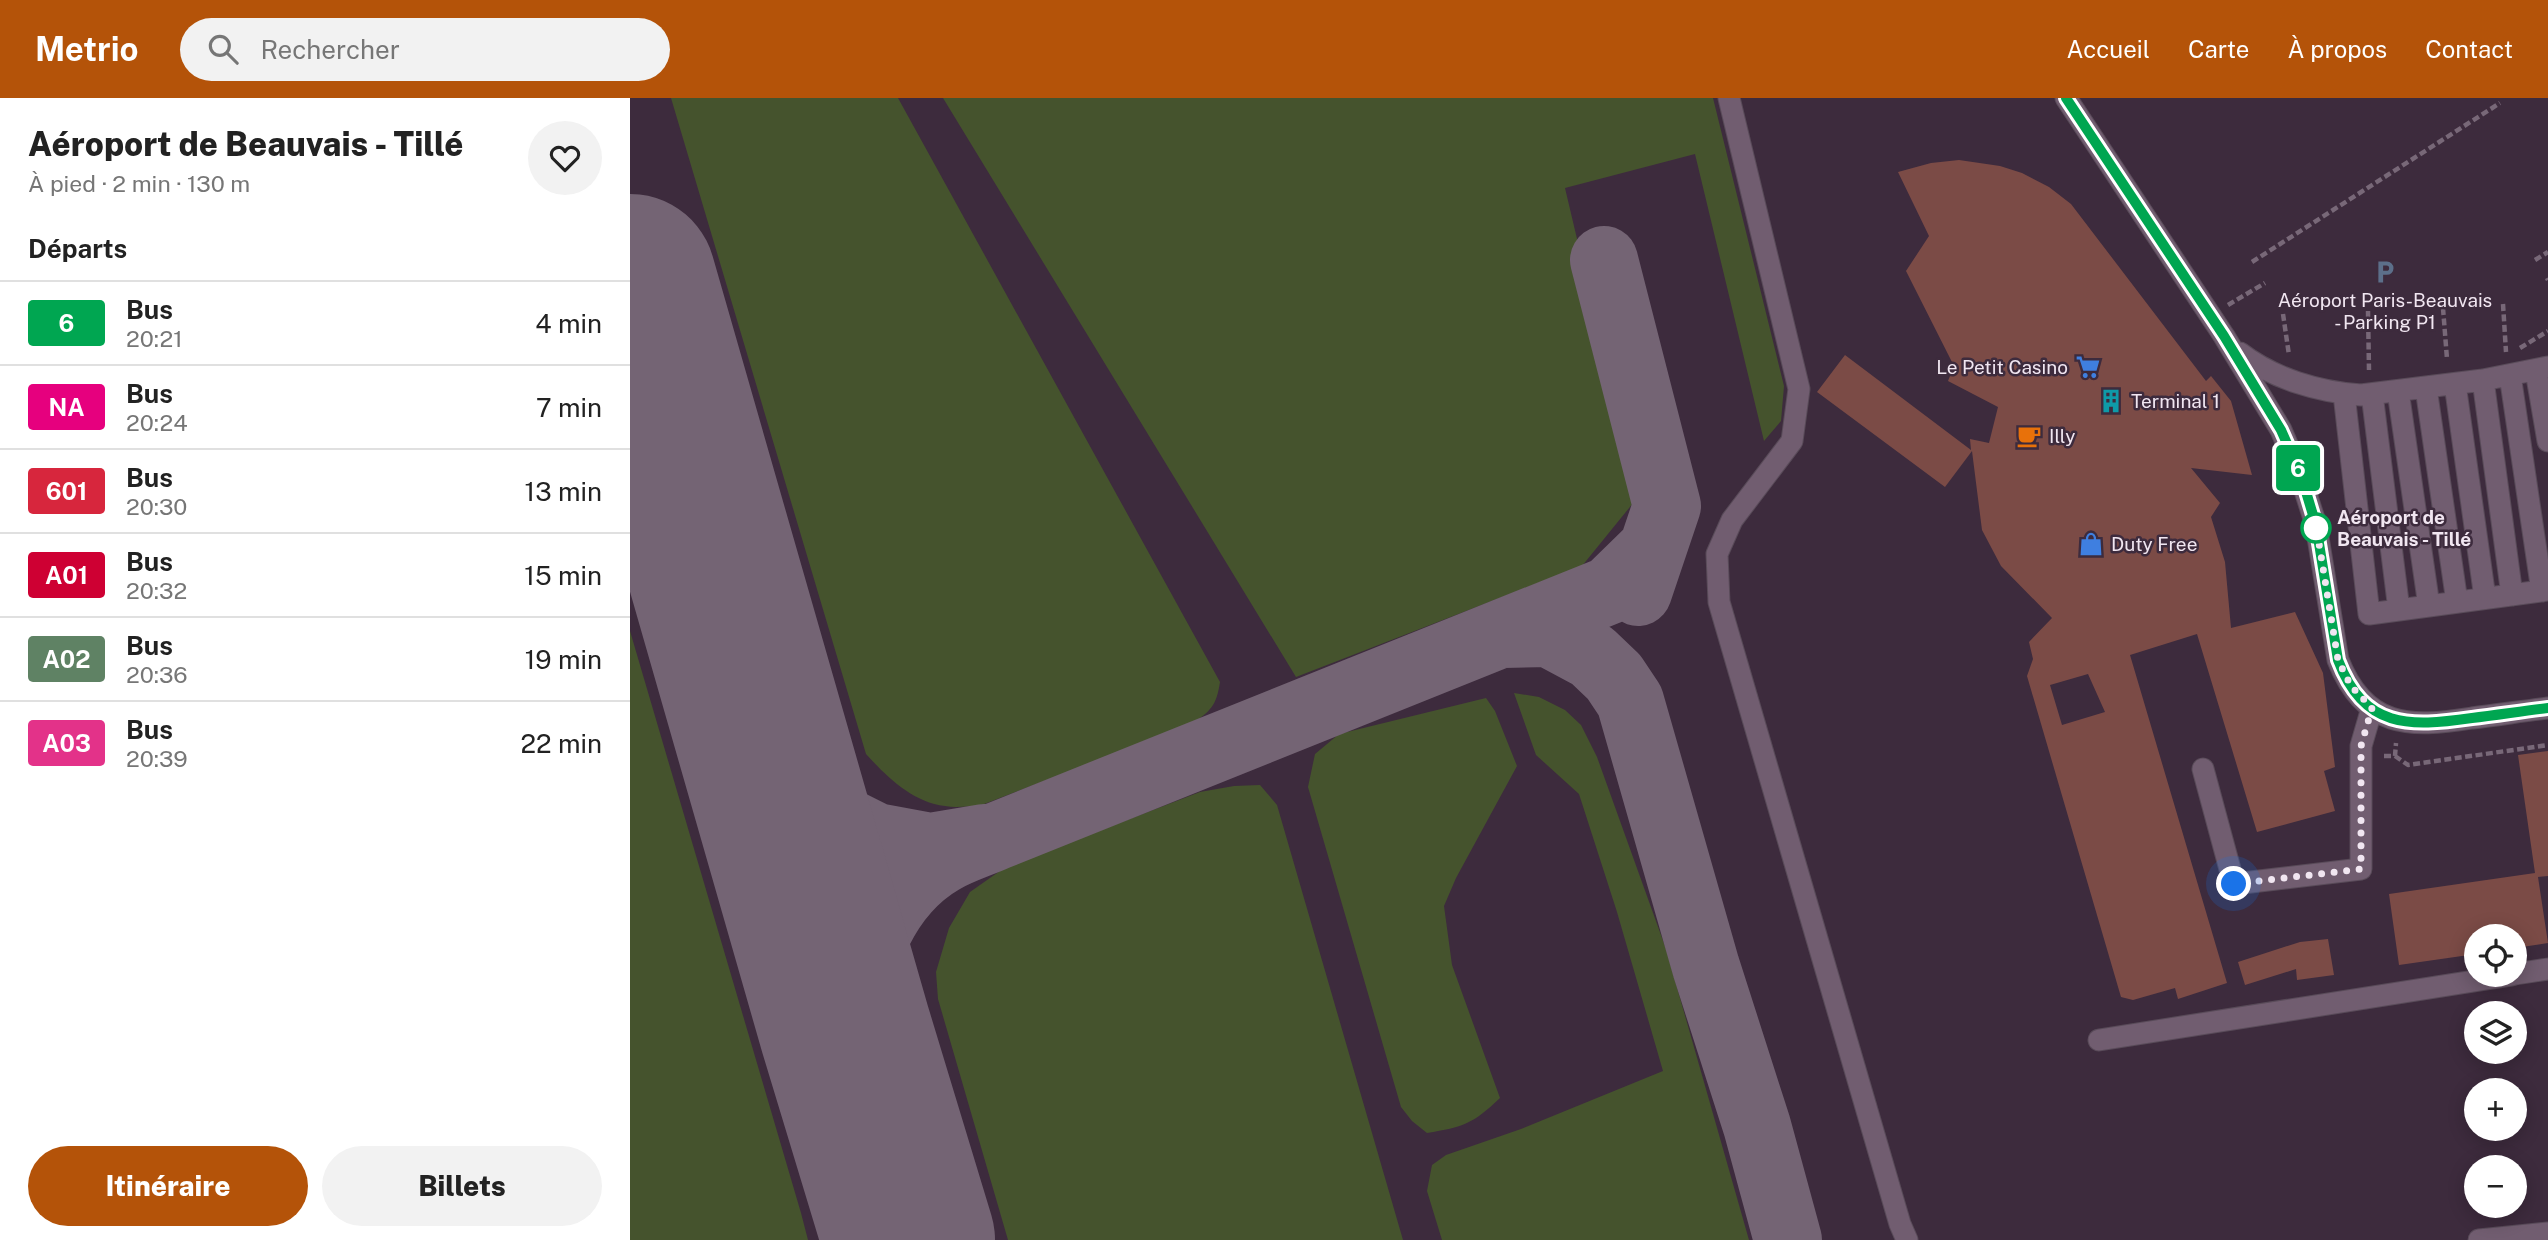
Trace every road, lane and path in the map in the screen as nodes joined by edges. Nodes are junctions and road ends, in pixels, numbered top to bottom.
1 (1730, 98) edge
2 (2066, 98) edge
3 (2500, 103) dead end
4 (2548, 252) edge
5 (2535, 260) dead end
6 (2252, 262) dead end
7 (2264, 283) dead end
8 (2503, 304) dead end
9 (2443, 308) dead end
10 (2218, 310) junction
11 (2368, 311) dead end
12 (2234, 314) dead end
13 (2283, 314) dead end
14 (2548, 331) edge
15 (2224, 336) junction
16 (2506, 352) junction
17 (2494, 353) dead end
18 (2459, 358) dead end
19 (2281, 359) dead end
20 (2447, 359) junction
21 (2435, 361) dead end
22 (2542, 369) edge
23 (2359, 371) dead end
24 (2510, 375) junction
25 (2483, 380) junction
26 (2455, 384) junction
27 (2426, 388) junction
28 (2398, 391) junction
29 (2344, 394) junction
30 (2372, 394) junction
31 (2548, 440) edge
32 (2545, 590) edge
33 (2512, 595) junction
34 (2485, 598) junction
35 (2457, 602) junction
36 (2429, 606) junction
37 (2399, 610) junction
38 (2372, 708) junction
39 (2548, 708) edge
40 (2396, 743) dead end
41 (2548, 745) edge
42 (2383, 756) dead end
43 (2395, 756) junction
44 (2203, 769) dead end
45 (2548, 969) edge
46 (2527, 972) edge
47 (2464, 982) edge
48 (2099, 1040) dead end
49 (2548, 1233) edge
50 (1907, 1240) edge
51 (2479, 1240) edge

1 - 50 lane
2 - 10 lane
3 - 6 path
4 - 5 path
7 - 10 path
8 - 16 path
9 - 20 path
10 - 12 path
10 - 15 lane
11 - 23 path
13 - 19 path
14 - 16 path
15 - 29 lane
15 - 38 lane
16 - 17 path
18 - 20 path
20 - 21 path
22 - 24 lane
22 - 31 lane
24 - 25 lane
24 - 32 lane
25 - 26 lane
25 - 33 lane
26 - 27 lane
26 - 34 lane
27 - 28 lane
27 - 35 lane
28 - 30 lane
28 - 36 lane
29 - 30 lane
29 - 37 lane
30 - 37 lane
32 - 33 lane
33 - 34 lane
34 - 35 lane
35 - 36 lane
36 - 37 lane
38 - 39 lane
38 - 44 lane
40 - 43 path
41 - 43 path
42 - 43 path
45 - 46 lane
47 - 48 lane
49 - 51 lane

